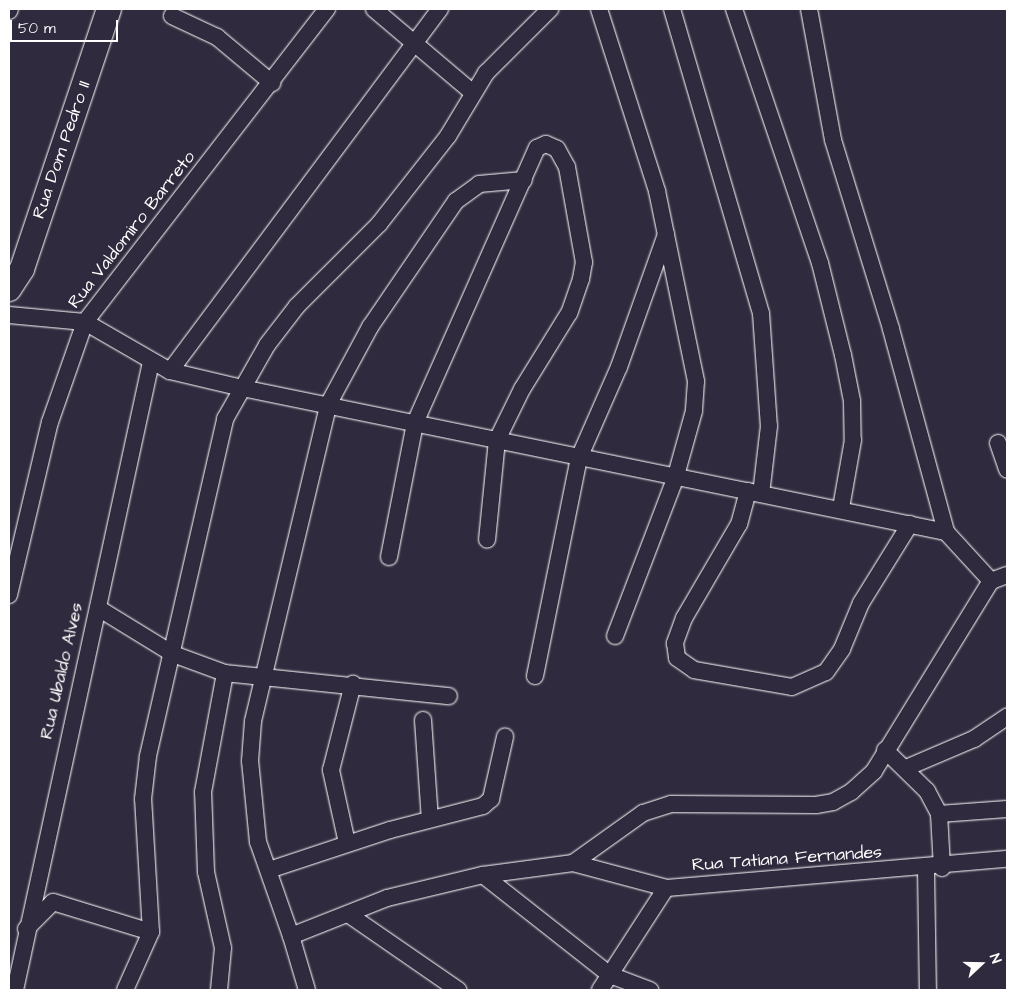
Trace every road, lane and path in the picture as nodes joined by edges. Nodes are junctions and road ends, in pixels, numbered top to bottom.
1 (109, 9) edge
2 (327, 9) edge
3 (374, 9) edge
4 (440, 9) edge
5 (550, 9) edge
6 (599, 9) edge
7 (672, 9) edge
8 (734, 9) edge
9 (809, 9) edge
10 (172, 16) dead end
11 (414, 42) junction
12 (272, 83) junction
13 (472, 92) junction
14 (524, 180) junction
15 (666, 234) junction
16 (9, 288) edge
17 (9, 315) edge
18 (85, 322) junction
19 (152, 362) junction
20 (170, 371) junction
21 (242, 388) junction
22 (328, 405) junction
23 (415, 423) junction
24 (498, 440) junction
25 (998, 443) dead end
26 (579, 458) junction
27 (1007, 469) edge
28 (675, 479) junction
29 (754, 492) junction
30 (841, 508) junction
31 (910, 524) junction
32 (946, 532) junction
33 (487, 540) dead end
34 (389, 557) dead end
35 (1007, 575) edge
36 (991, 581) junction
37 (9, 595) edge
38 (98, 608) junction
39 (615, 636) dead end
40 (173, 654) junction
41 (225, 673) junction
42 (264, 675) junction
43 (535, 676) dead end
44 (353, 684) junction
45 (449, 696) dead end
46 (1007, 717) edge
47 (423, 720) dead end
48 (505, 737) dead end
49 (885, 750) junction
50 (906, 768) junction
51 (1007, 809) edge
52 (939, 814) junction
53 (430, 819) junction
54 (346, 843) junction
55 (1007, 859) edge
56 (573, 863) junction
57 (934, 868) junction
58 (269, 870) junction
59 (483, 875) junction
60 (666, 888) junction
61 (348, 914) junction
62 (26, 929) junction
63 (151, 932) junction
64 (291, 936) junction
65 (610, 975) junction
66 (15, 990) edge
67 (125, 990) edge
68 (219, 990) edge
69 (307, 990) edge
70 (458, 990) edge
71 (600, 990) edge
72 (650, 990) edge
73 (928, 990) edge

1 - 16 street, Rua Dom Pedro II
2 - 12 street, Rua Valdomiro Barreto
3 - 11 street
4 - 11 street
5 - 13 street
6 - 15 street
7 - 29 street
8 - 30 street
9 - 32 street
10 - 12 street
11 - 13 street
11 - 20 street
12 - 18 street, Rua Valdomiro Barreto
13 - 21 street
14 - 22 street
14 - 23 street
14 - 24 street
15 - 26 street
15 - 28 street
17 - 18 street
18 - 19 street
18 - 37 street, Rua Valdomiro Barreto
19 - 20 street
19 - 38 street, Rua Ubaldo Alves
20 - 21 street
21 - 22 street
21 - 40 street
22 - 23 street
22 - 42 street
23 - 24 street
23 - 34 street
24 - 26 street
24 - 33 street
25 - 27 street
26 - 28 street
26 - 43 street
28 - 29 street
28 - 39 street
29 - 30 street
29 - 31 street
30 - 31 street
31 - 32 street
32 - 36 street
35 - 36 street
36 - 49 street
38 - 40 street
38 - 62 street, Rua Ubaldo Alves
40 - 41 street
40 - 63 street
41 - 42 street
41 - 68 street
42 - 44 street
42 - 58 street
44 - 45 street
44 - 54 street
46 - 50 street
47 - 53 street
48 - 53 street
49 - 50 street
49 - 56 street
50 - 52 street
51 - 52 street
52 - 57 street
53 - 54 street
54 - 58 street
55 - 57 street, Rua Tatiana Fernandes
56 - 59 street
56 - 60 street, Rua Tatiana Fernandes
57 - 60 street, Rua Tatiana Fernandes
57 - 73 street
58 - 64 street
59 - 61 street
59 - 65 street
60 - 65 street
61 - 64 street
61 - 70 street
62 - 63 street
62 - 66 street, Rua Ubaldo Alves
63 - 67 street
64 - 69 street
65 - 71 street
65 - 72 street

